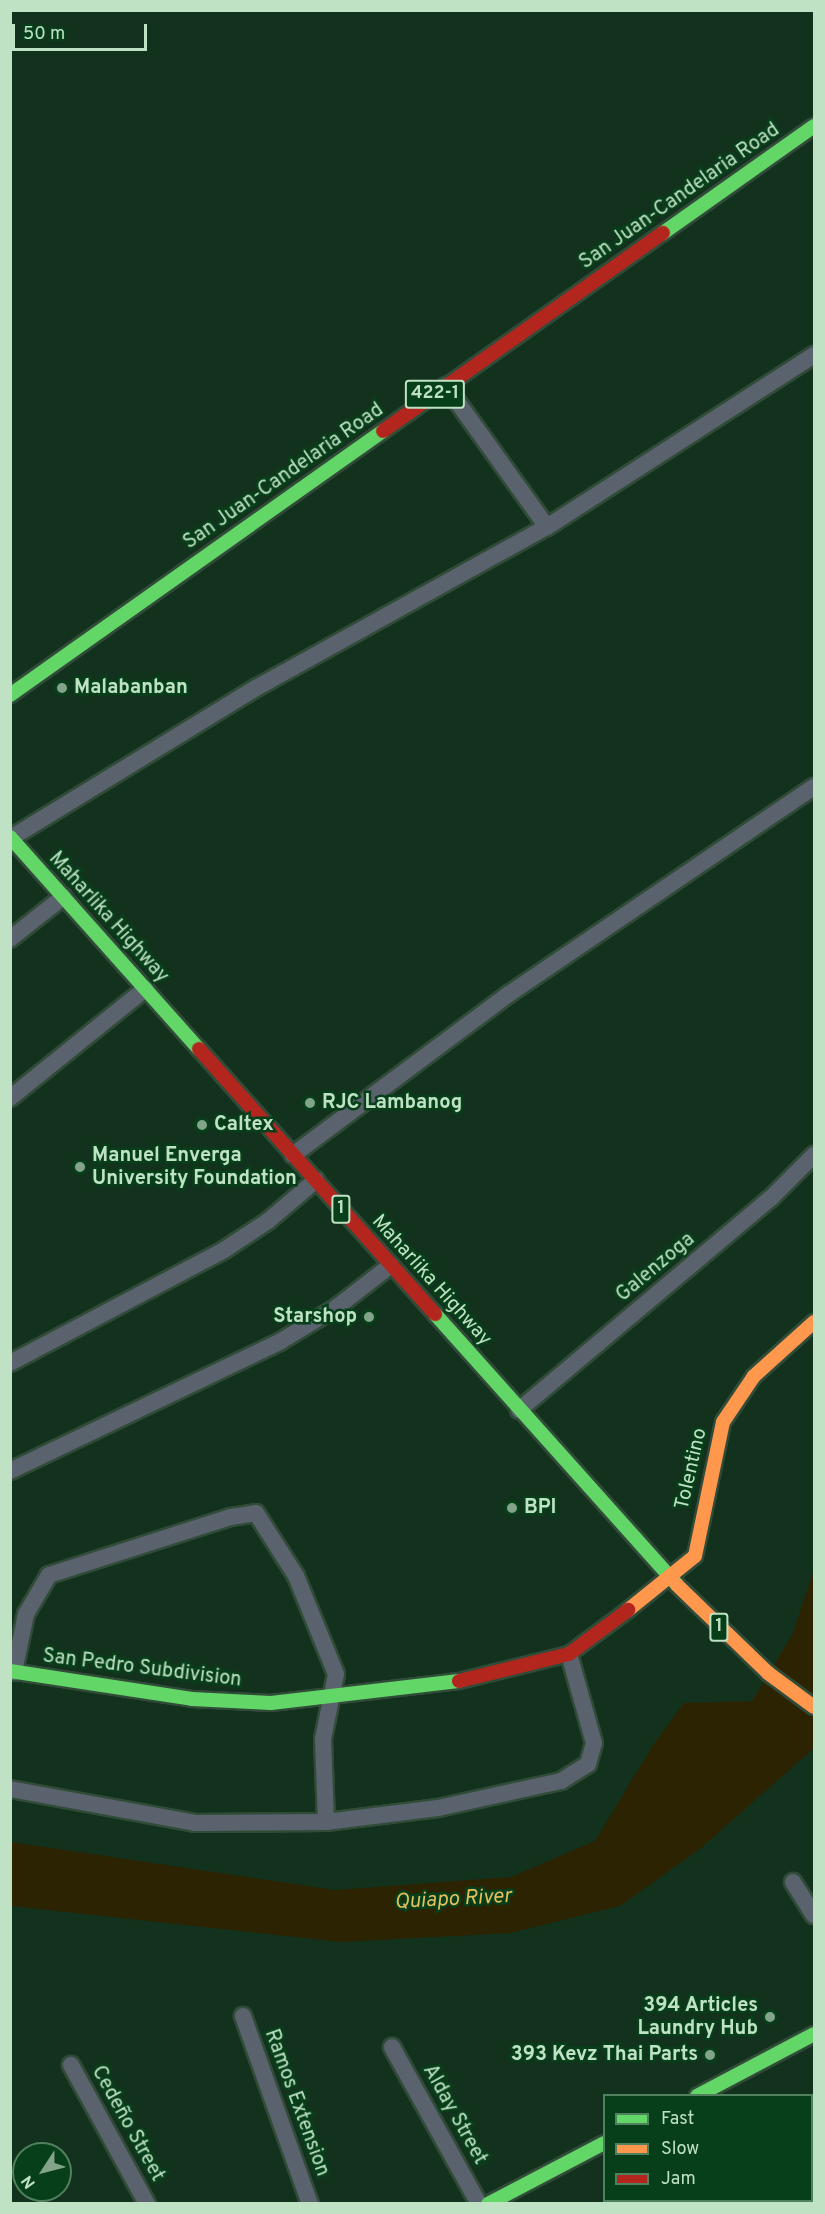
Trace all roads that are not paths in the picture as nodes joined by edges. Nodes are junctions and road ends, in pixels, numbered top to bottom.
1 (814, 126) edge
2 (814, 355) edge
3 (446, 386) junction
4 (547, 527) junction
5 (10, 695) edge
6 (814, 787) edge
7 (11, 838) edge
8 (63, 897) junction
9 (10, 939) edge
10 (145, 988) junction
11 (10, 1098) edge
12 (293, 1155) junction
13 (814, 1155) edge
14 (316, 1180) junction
15 (391, 1265) junction
16 (814, 1322) edge
17 (10, 1363) edge
18 (519, 1410) junction
19 (10, 1471) edge
20 (671, 1580) junction
21 (569, 1654) junction
22 (12, 1671) edge
23 (330, 1698) junction
24 (814, 1707) edge
25 (10, 1790) edge
26 (326, 1822) junction
27 (793, 1882) dead end
28 (814, 1915) edge
29 (243, 2016) dead end
30 (814, 2034) edge
31 (392, 2047) dead end
32 (71, 2065) dead end
33 (701, 2094) edge
34 (603, 2144) edge
35 (147, 2204) edge
36 (310, 2204) edge
37 (479, 2204) edge
38 (488, 2204) edge

1 - 3 main road, San Juan-Candelaria Road / 422-1
2 - 4 street
3 - 4 street
3 - 5 main road, San Juan-Candelaria Road / 422-1
4 - 7 street
6 - 12 street
7 - 8 main road, Maharlika Highway / 1
8 - 9 street
8 - 10 main road, Maharlika Highway / 1
10 - 11 street
10 - 12 main road, Maharlika Highway / 1
12 - 14 main road, Maharlika Highway / 1
13 - 18 street, Galenzoga
14 - 15 main road, Maharlika Highway / 1
14 - 17 street
15 - 18 main road, Maharlika Highway / 1
15 - 19 street
16 - 20 main road, Tolentino
18 - 20 main road, Maharlika Highway / 1
20 - 21 main road, San Pedro Subdivision
20 - 24 main road, Maharlika Highway / 1
21 - 23 main road, San Pedro Subdivision
21 - 26 street
22 - 23 main road, San Pedro Subdivision
22 - 23 street
23 - 26 street
25 - 26 street
27 - 28 street
29 - 36 street, Ramos Extension
30 - 33 main road
31 - 37 street, Alday Street
32 - 35 street, Cedeño Street
34 - 38 main road

